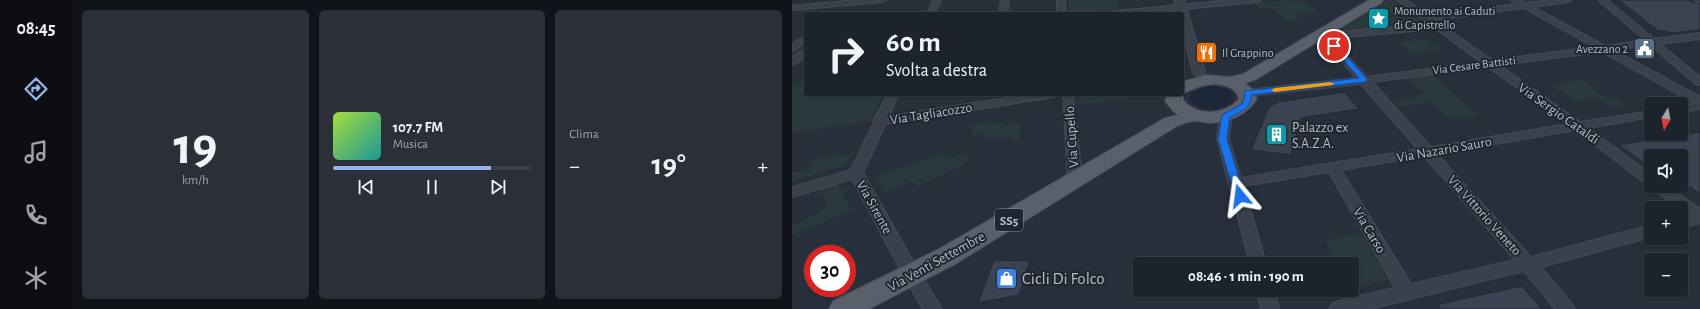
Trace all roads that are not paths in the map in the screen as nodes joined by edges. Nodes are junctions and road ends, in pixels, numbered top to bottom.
1 (882, 0) edge
2 (937, 0) edge
3 (1005, 0) edge
4 (1061, 0) edge
5 (1257, 0) edge
6 (1377, 0) edge
7 (1401, 0) edge
8 (1515, 0) edge
9 (1568, 0) edge
10 (1602, 0) edge
11 (1180, 3) edge
12 (856, 4) edge
13 (1525, 6) junction
14 (792, 8) edge
15 (841, 12) dead end
16 (932, 12) edge
17 (1003, 12) edge
18 (1061, 12) edge
19 (1119, 12) edge
20 (1184, 17) edge
21 (1427, 18) junction
22 (1438, 26) junction
23 (1322, 33) junction
24 (1700, 36) edge
25 (804, 39) edge
26 (1652, 42) junction
27 (804, 46) edge
28 (793, 47) edge
29 (1602, 48) junction
30 (804, 53) edge
31 (792, 62) edge
32 (1488, 63) junction
33 (1200, 72) junction
34 (1365, 80) junction
35 (1700, 82) edge
36 (1238, 84) junction
37 (1184, 93) edge
38 (1184, 94) edge
39 (892, 96) edge
40 (1041, 96) edge
41 (1068, 96) edge
42 (1179, 99) edge
43 (1700, 102) edge
44 (1700, 106) edge
45 (1688, 108) edge
46 (1226, 115) junction
47 (1644, 115) edge
48 (879, 121) junction
49 (1578, 126) junction
50 (1427, 151) junction
51 (1333, 168) junction
52 (856, 173) junction
53 (1644, 175) edge
54 (1074, 180) junction
55 (1236, 183) junction
56 (792, 192) edge
57 (1667, 193) edge
58 (1700, 217) edge
59 (1688, 220) edge
60 (1644, 233) edge
61 (1256, 257) edge
62 (1528, 264) junction
63 (912, 275) junction
64 (1407, 293) junction
65 (1267, 297) edge
66 (843, 309) edge
67 (933, 309) edge
68 (1270, 309) edge
69 (1338, 309) edge
70 (1566, 309) edge

1 - 12 street
2 - 16 street
3 - 17 street
4 - 18 street
5 - 11 street
6 - 23 main road, SS5
7 - 21 street, Via Sergio Cataldi
8 - 13 street
9 - 13 street
10 - 26 street
11 - 19 street
12 - 14 street
12 - 15 street
13 - 21 street
13 - 29 street
20 - 33 street
21 - 22 street, Via Sergio Cataldi
22 - 23 street
22 - 32 street, Via Sergio Cataldi
23 - 34 street, Via Vittorio Veneto
23 - 36 main road, SS5
24 - 26 street, Via Cesare Battisti
25 - 28 street
26 - 29 street, Via Cesare Battisti
26 - 35 street
27 - 28 street
29 - 32 street, Via Cesare Battisti
29 - 43 street
30 - 31 street
32 - 34 street, Via Cesare Battisti
32 - 49 street, Via Sergio Cataldi
33 - 36 street
33 - 37 street
34 - 36 street, Via Cesare Battisti
34 - 50 street, Via Vittorio Veneto
36 - 38 main road, SS5
36 - 46 main road, SS5
39 - 48 street, Via Sirente
40 - 48 street, Via Tagliacozzo
41 - 54 street, Via Cupello
42 - 46 main road, Via Venti Settembre / SS5
42 - 54 main road, Via Venti Settembre / SS5
44 - 45 street
46 - 55 street
47 - 49 street, Via Nazario Sauro
48 - 52 street, Via Sirente
49 - 50 street, Via Nazario Sauro
49 - 53 street, Via Sergio Cataldi
50 - 51 street, Via Nazario Sauro
50 - 62 street, Via Vittorio Veneto
51 - 55 street, Via Nazario Sauro
51 - 64 street, Via Carso
52 - 56 street
52 - 63 street, Via Sirente
54 - 63 main road, Via Venti Settembre / SS5
55 - 61 street
57 - 58 street
58 - 59 street
60 - 62 street
62 - 64 street
62 - 70 street, Via Vittorio Veneto
63 - 66 main road, Via Venti Settembre / SS5
63 - 67 street, Via Sirente
64 - 69 street
65 - 68 street

